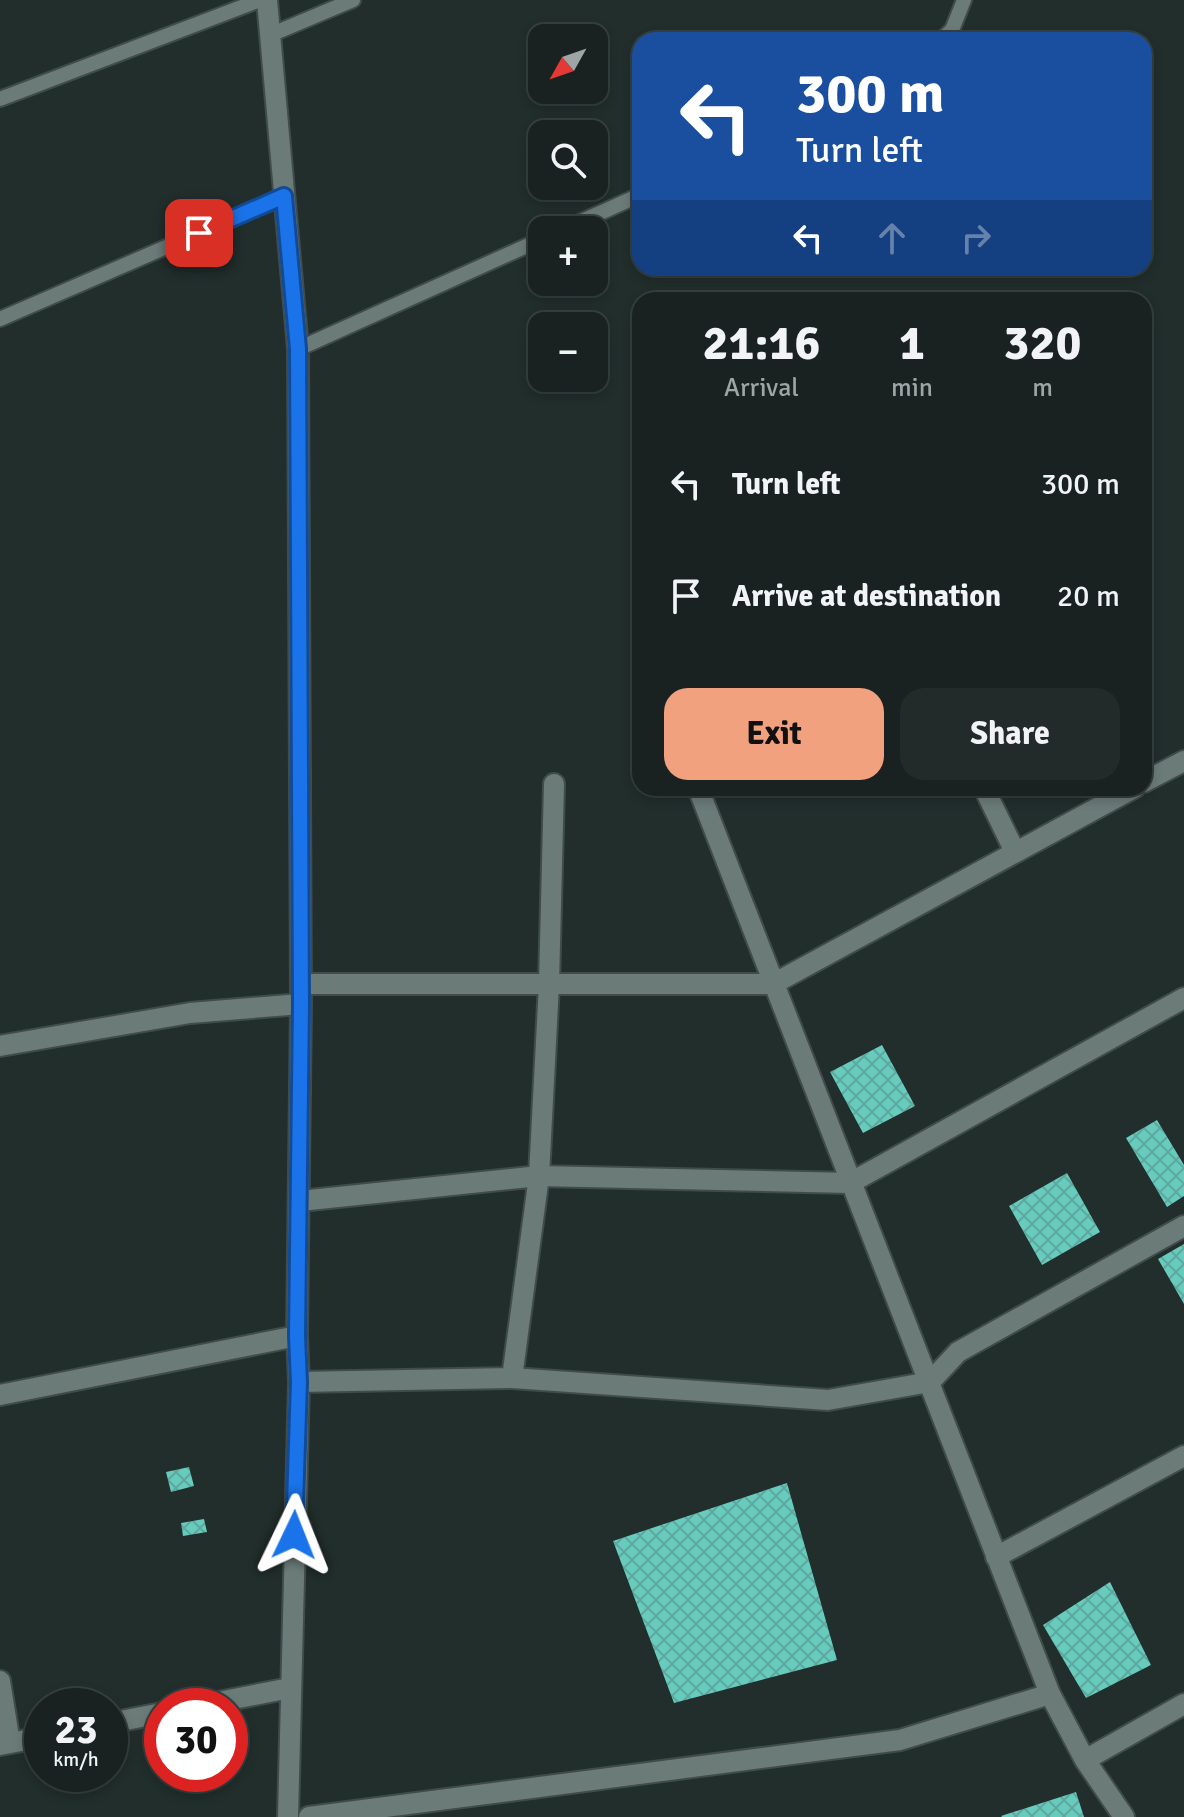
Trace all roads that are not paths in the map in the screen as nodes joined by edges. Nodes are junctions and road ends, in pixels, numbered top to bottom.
1 (260, 0) edge
2 (267, 0) edge
3 (353, 0) edge
4 (964, 0) edge
5 (950, 32) edge
6 (270, 35) junction
7 (0, 99) edge
8 (284, 196) junction
9 (632, 199) edge
10 (593, 216) edge
11 (528, 245) edge
12 (0, 319) edge
13 (298, 349) junction
14 (1184, 761) edge
15 (1152, 776) edge
16 (554, 784) dead end
17 (701, 796) edge
18 (988, 796) edge
19 (1115, 796) edge
20 (1015, 852) junction
21 (549, 984) junction
22 (773, 984) junction
23 (301, 994) junction
24 (1184, 998) edge
25 (0, 1046) edge
26 (539, 1176) junction
27 (850, 1183) junction
28 (300, 1201) junction
29 (1184, 1226) edge
30 (297, 1336) junction
31 (512, 1378) junction
32 (299, 1382) junction
33 (930, 1382) junction
34 (0, 1395) edge
35 (1184, 1456) edge
36 (996, 1557) junction
37 (0, 1681) edge
38 (290, 1688) junction
39 (1050, 1694) junction
40 (248, 1696) edge
41 (1184, 1704) edge
42 (5, 1744) edge
43 (1085, 1760) junction
44 (288, 1817) edge
45 (309, 1817) edge
46 (1124, 1817) edge

1 - 7 lane
2 - 6 street
3 - 6 lane
4 - 5 lane
6 - 8 street
8 - 12 lane
8 - 13 street
9 - 10 lane
11 - 13 lane
13 - 23 street
14 - 15 street
16 - 21 street
17 - 22 street
18 - 20 street
19 - 20 street
20 - 22 street
21 - 22 street
21 - 23 street
21 - 26 street
22 - 27 street
23 - 25 street
23 - 28 street
24 - 27 street
26 - 27 street
26 - 28 street
26 - 31 street
27 - 33 street
28 - 30 street
29 - 33 street
30 - 32 street
30 - 34 street
31 - 32 street
31 - 33 street
32 - 38 street
33 - 36 street
35 - 36 street
36 - 39 street
37 - 42 street
38 - 40 street
38 - 44 street
39 - 43 street
39 - 45 street
41 - 43 street
43 - 46 street

